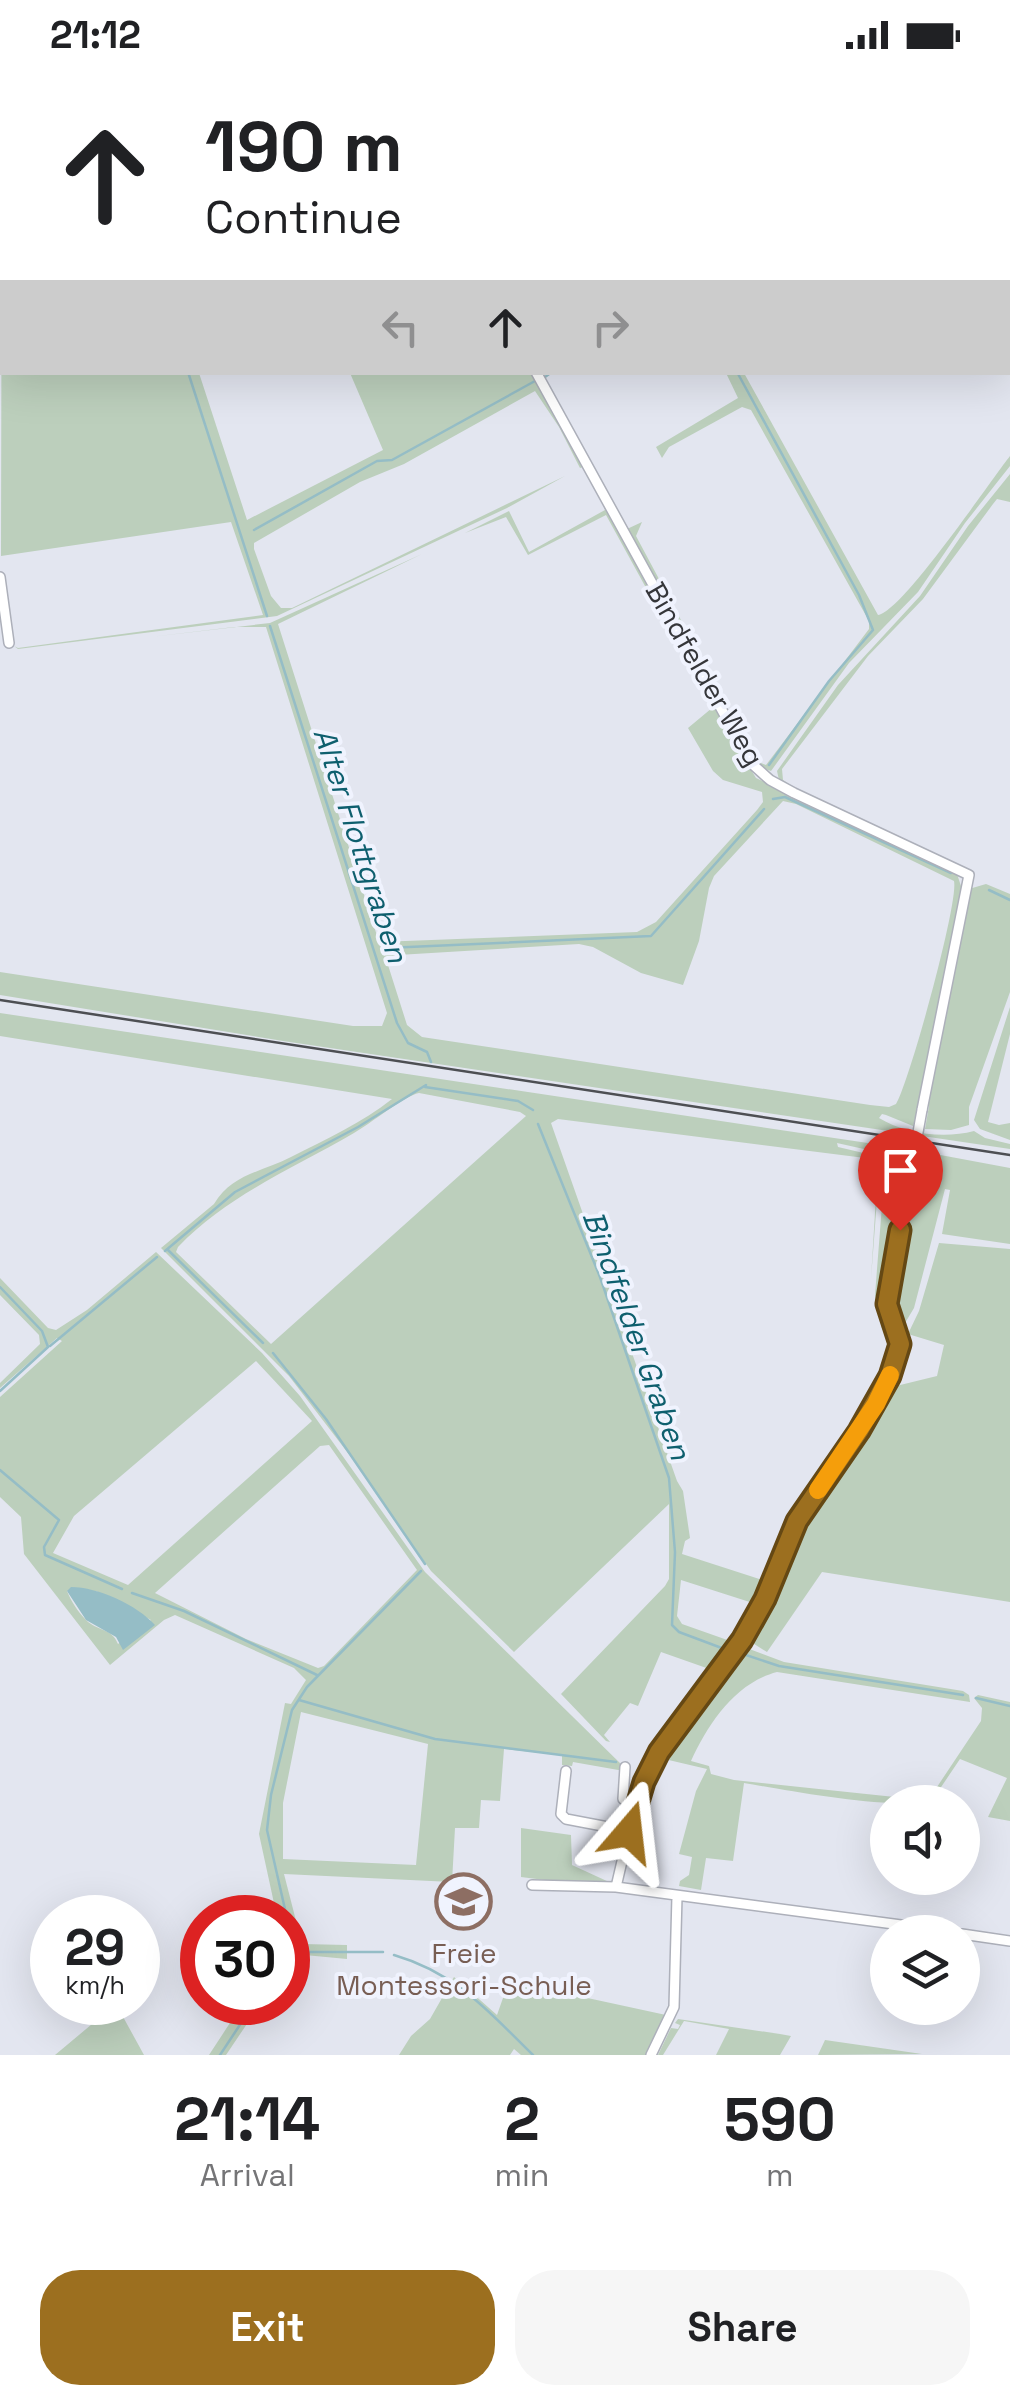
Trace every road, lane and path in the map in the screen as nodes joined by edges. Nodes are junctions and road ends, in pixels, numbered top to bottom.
1 (538, 375) edge
2 (0, 577) edge
3 (10, 643) dead end
4 (626, 1766) dead end
5 (566, 1771) dead end
6 (636, 1808) junction
7 (629, 1832) junction
8 (532, 1885) dead end
9 (616, 1886) junction
10 (677, 1896) junction
11 (870, 1921) edge
12 (980, 1937) edge
13 (1010, 1941) edge
14 (650, 2055) edge

1 - 6 street, Bindfelder Weg, bridge
2 - 3 street
4 - 6 street
5 - 7 street
6 - 7 street
7 - 9 street
8 - 9 street
9 - 10 street
10 - 11 street
10 - 14 street
12 - 13 street

